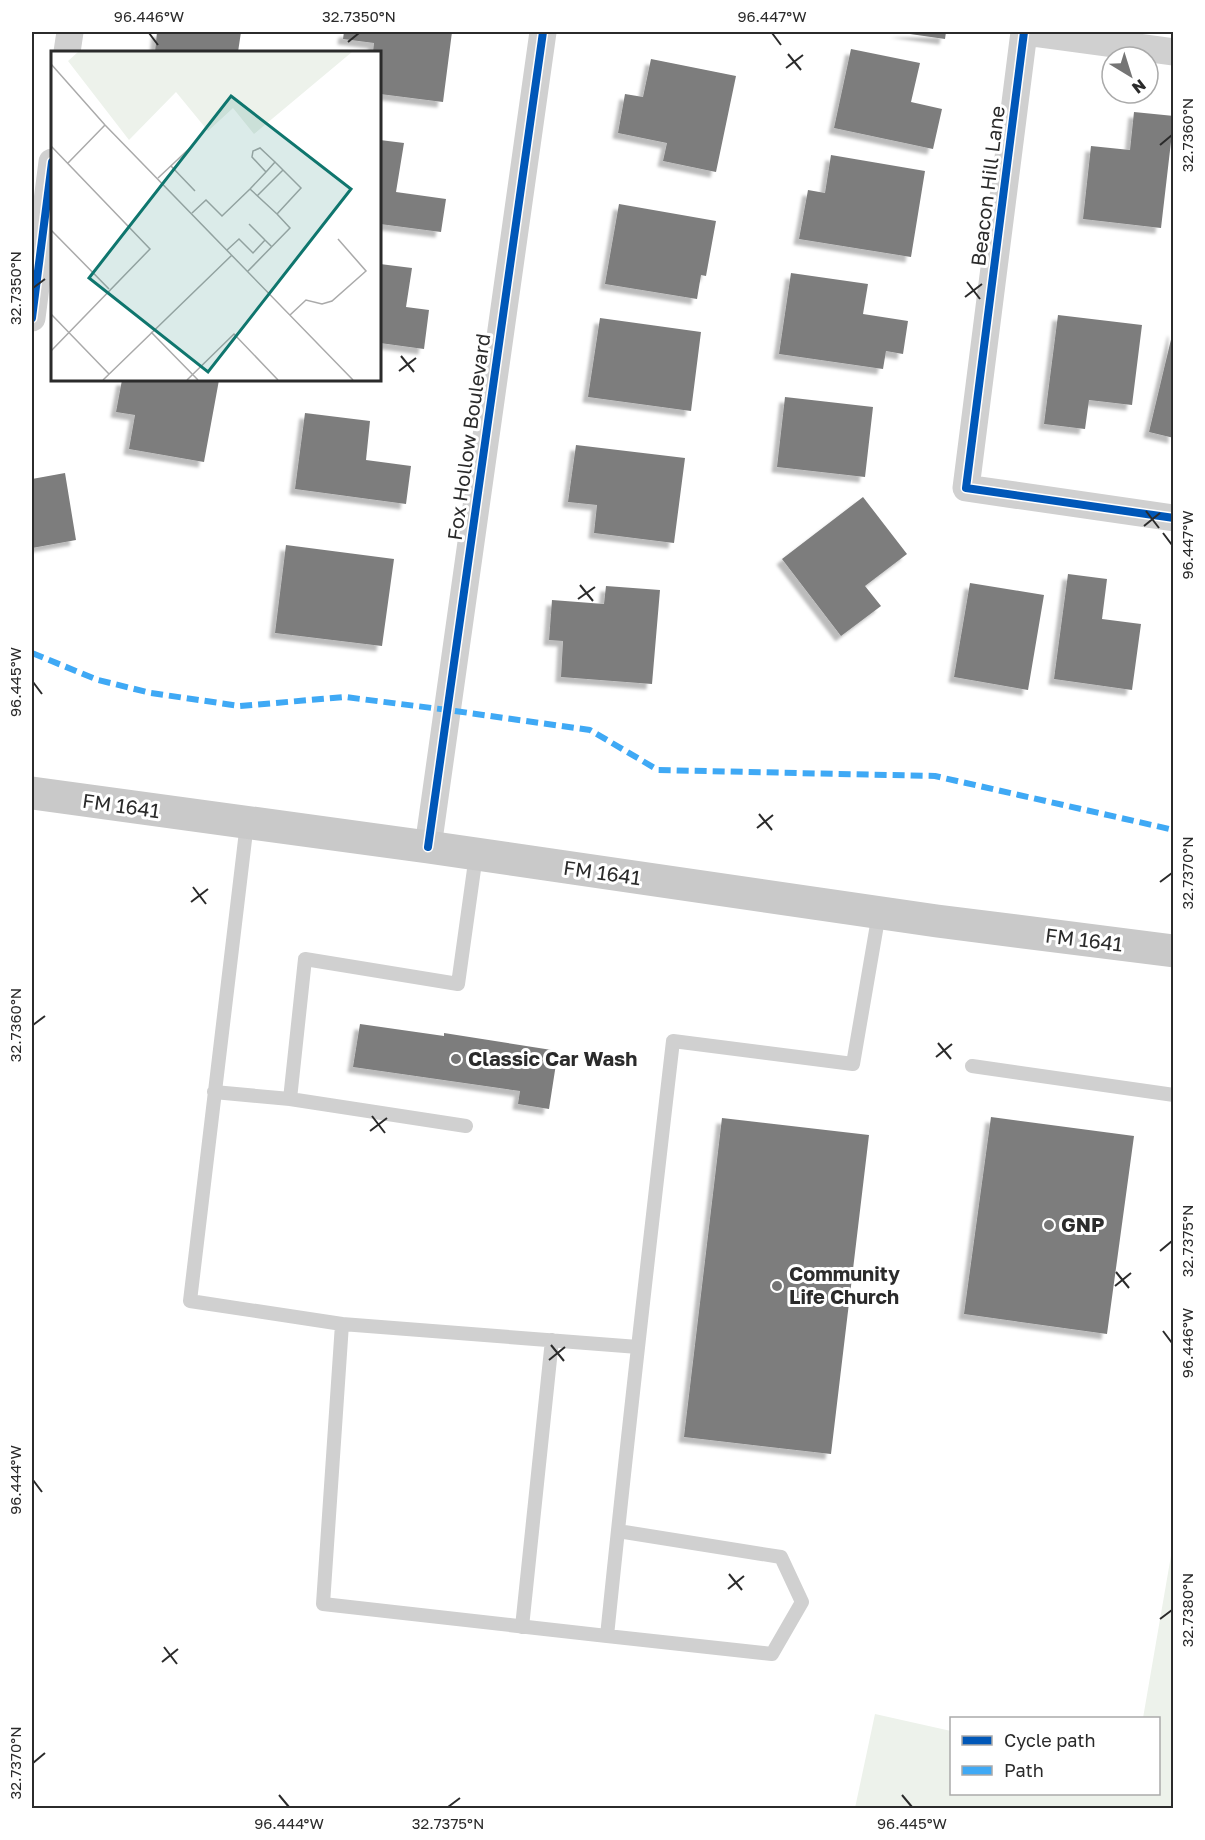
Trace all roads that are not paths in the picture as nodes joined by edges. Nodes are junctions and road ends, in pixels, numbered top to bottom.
1 (70, 32) edge
2 (543, 32) edge
3 (1025, 32) edge
4 (67, 51) edge
5 (1173, 52) edge
6 (51, 170) edge
7 (32, 318) edge
8 (1173, 518) edge
9 (32, 793) edge
10 (247, 823) junction
11 (428, 847) junction
12 (476, 855) junction
13 (879, 913) junction
14 (1173, 951) edge
15 (972, 1066) dead end
16 (214, 1092) junction
17 (1173, 1095) edge
18 (290, 1099) junction
19 (466, 1126) dead end
20 (342, 1324) junction
21 (552, 1340) junction
22 (638, 1347) junction
23 (618, 1531) junction
24 (522, 1627) junction
25 (607, 1636) junction

1 - 4 street
2 - 11 street, Fox Hollow Boulevard
3 - 5 street
3 - 8 street, Beacon Hill Lane
6 - 7 street
9 - 10 main road, FM 1641 / FM 1641
10 - 11 main road, FM 1641 / FM 1641
10 - 16 lane
11 - 12 main road, FM 1641 / FM 1641
12 - 13 main road, FM 1641 / FM 1641
12 - 18 lane
13 - 14 main road, FM 1641 / FM 1641
13 - 22 lane
15 - 17 lane
16 - 18 lane
16 - 20 lane
18 - 19 lane
20 - 21 lane
20 - 24 lane
21 - 22 lane
21 - 24 lane
22 - 23 lane
23 - 25 lane
23 - 25 lane
24 - 25 lane

